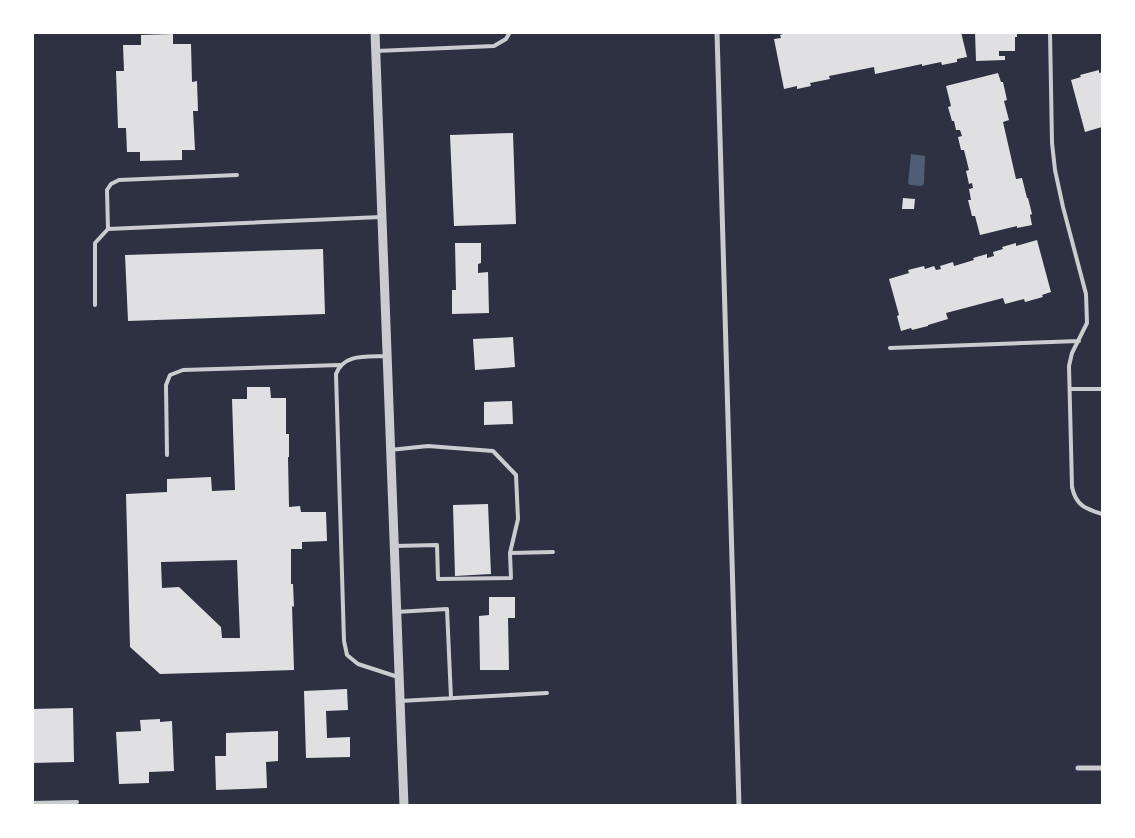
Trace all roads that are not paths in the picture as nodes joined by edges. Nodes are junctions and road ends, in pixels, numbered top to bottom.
1 (375, 32) edge
2 (510, 32) edge
3 (717, 32) edge
4 (1050, 32) edge
5 (376, 50) junction
6 (237, 175) dead end
7 (382, 217) junction
8 (108, 229) junction
9 (95, 305) dead end
10 (1079, 341) junction
11 (890, 348) dead end
12 (387, 356) junction
13 (340, 364) junction
14 (1070, 389) junction
15 (1102, 389) edge
16 (390, 450) junction
17 (168, 455) dead end
18 (1102, 514) edge
19 (394, 546) junction
20 (554, 552) dead end
21 (510, 553) junction
22 (396, 612) junction
23 (399, 678) junction
24 (547, 693) dead end
25 (451, 698) junction
26 (400, 701) junction
27 (1078, 768) dead end
28 (1102, 768) edge
29 (77, 802) dead end
30 (32, 803) edge
31 (404, 806) edge
32 (739, 806) edge

1 - 5 street
2 - 5 lane
3 - 32 street
4 - 10 lane
5 - 7 street
6 - 8 lane
7 - 8 lane
7 - 12 street
8 - 9 lane
10 - 11 lane
10 - 14 lane
12 - 13 lane
12 - 16 street
13 - 17 lane
13 - 23 lane
14 - 15 lane
14 - 18 lane
16 - 19 street
16 - 21 lane
19 - 21 lane
19 - 22 street
20 - 21 lane
22 - 23 street
22 - 25 lane
23 - 26 street
24 - 25 lane
25 - 26 lane
26 - 31 street
27 - 28 street
29 - 30 lane

